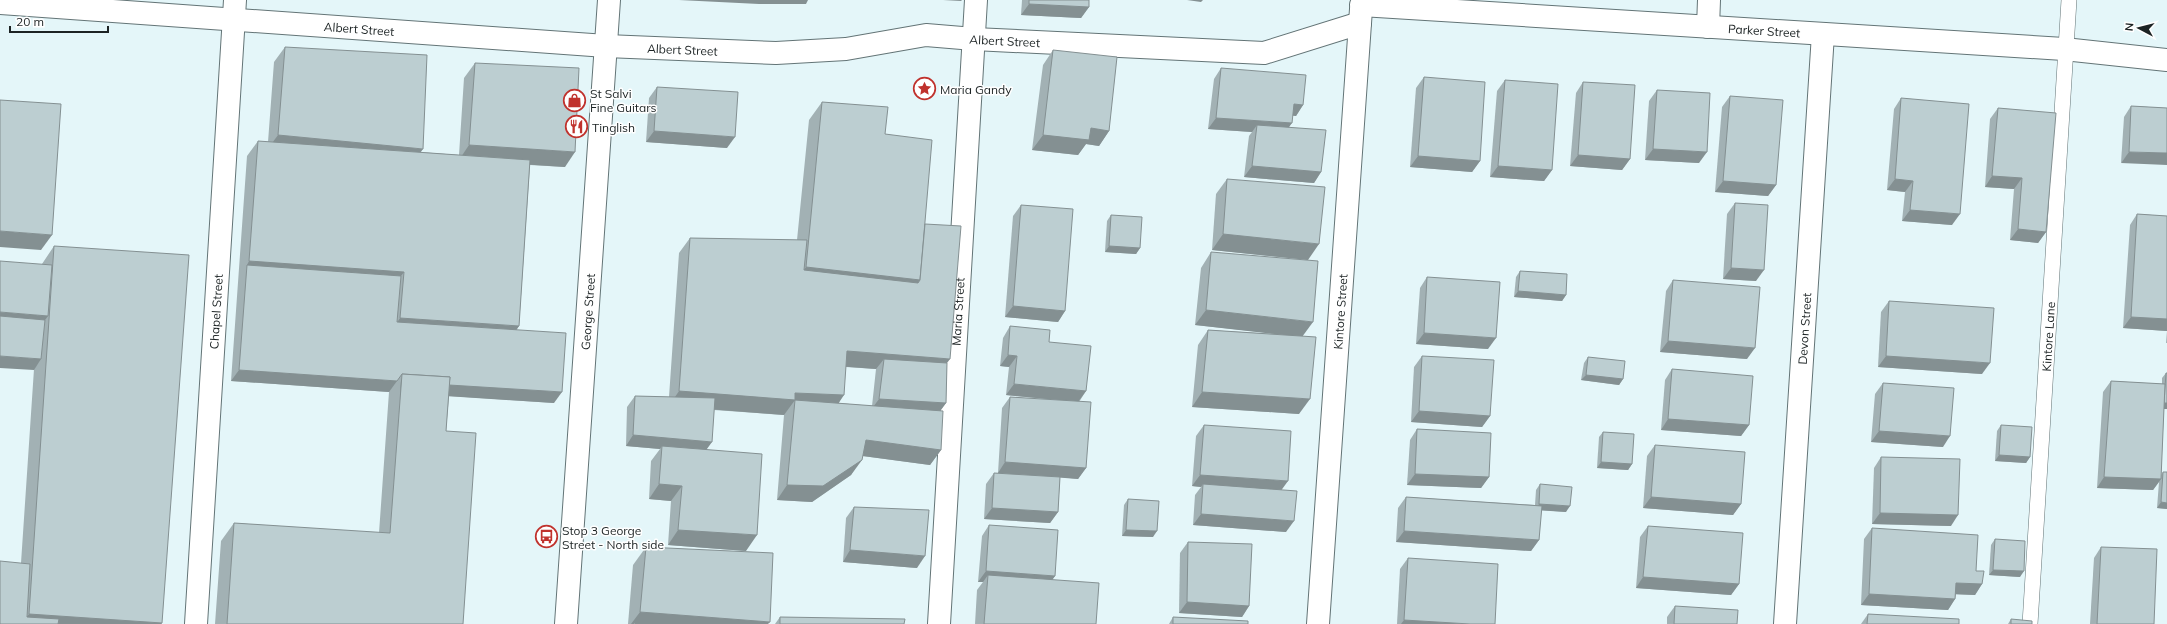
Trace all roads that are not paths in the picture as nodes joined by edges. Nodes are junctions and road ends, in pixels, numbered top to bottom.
1 (609, 0) edge
2 (976, 0) edge
3 (1709, 0) edge
4 (2068, 0) edge
5 (0, 3) edge
6 (1361, 9) edge
7 (235, 10) edge
8 (1708, 27) junction
9 (1823, 34) junction
10 (974, 39) junction
11 (606, 46) junction
12 (2064, 49) junction
13 (2167, 60) edge
14 (196, 624) edge
15 (566, 624) edge
16 (939, 624) edge
17 (1318, 624) edge
18 (1785, 624) edge
19 (2030, 624) edge

1 - 11 street, George Street
2 - 10 street, Maria Street
3 - 8 street
4 - 12 lane, Kintore Lane
5 - 7 street, Albert Street
6 - 8 street, Parker Street
6 - 10 street, Albert Street
6 - 17 street, Kintore Street
7 - 11 street, Albert Street
7 - 14 street, Chapel Street
8 - 9 street, Parker Street
9 - 12 street, Parker Street
9 - 18 street, Devon Street
10 - 11 street, Albert Street
10 - 16 street, Maria Street
11 - 15 street, George Street
12 - 13 street, Parker Street
12 - 19 lane, Kintore Lane

